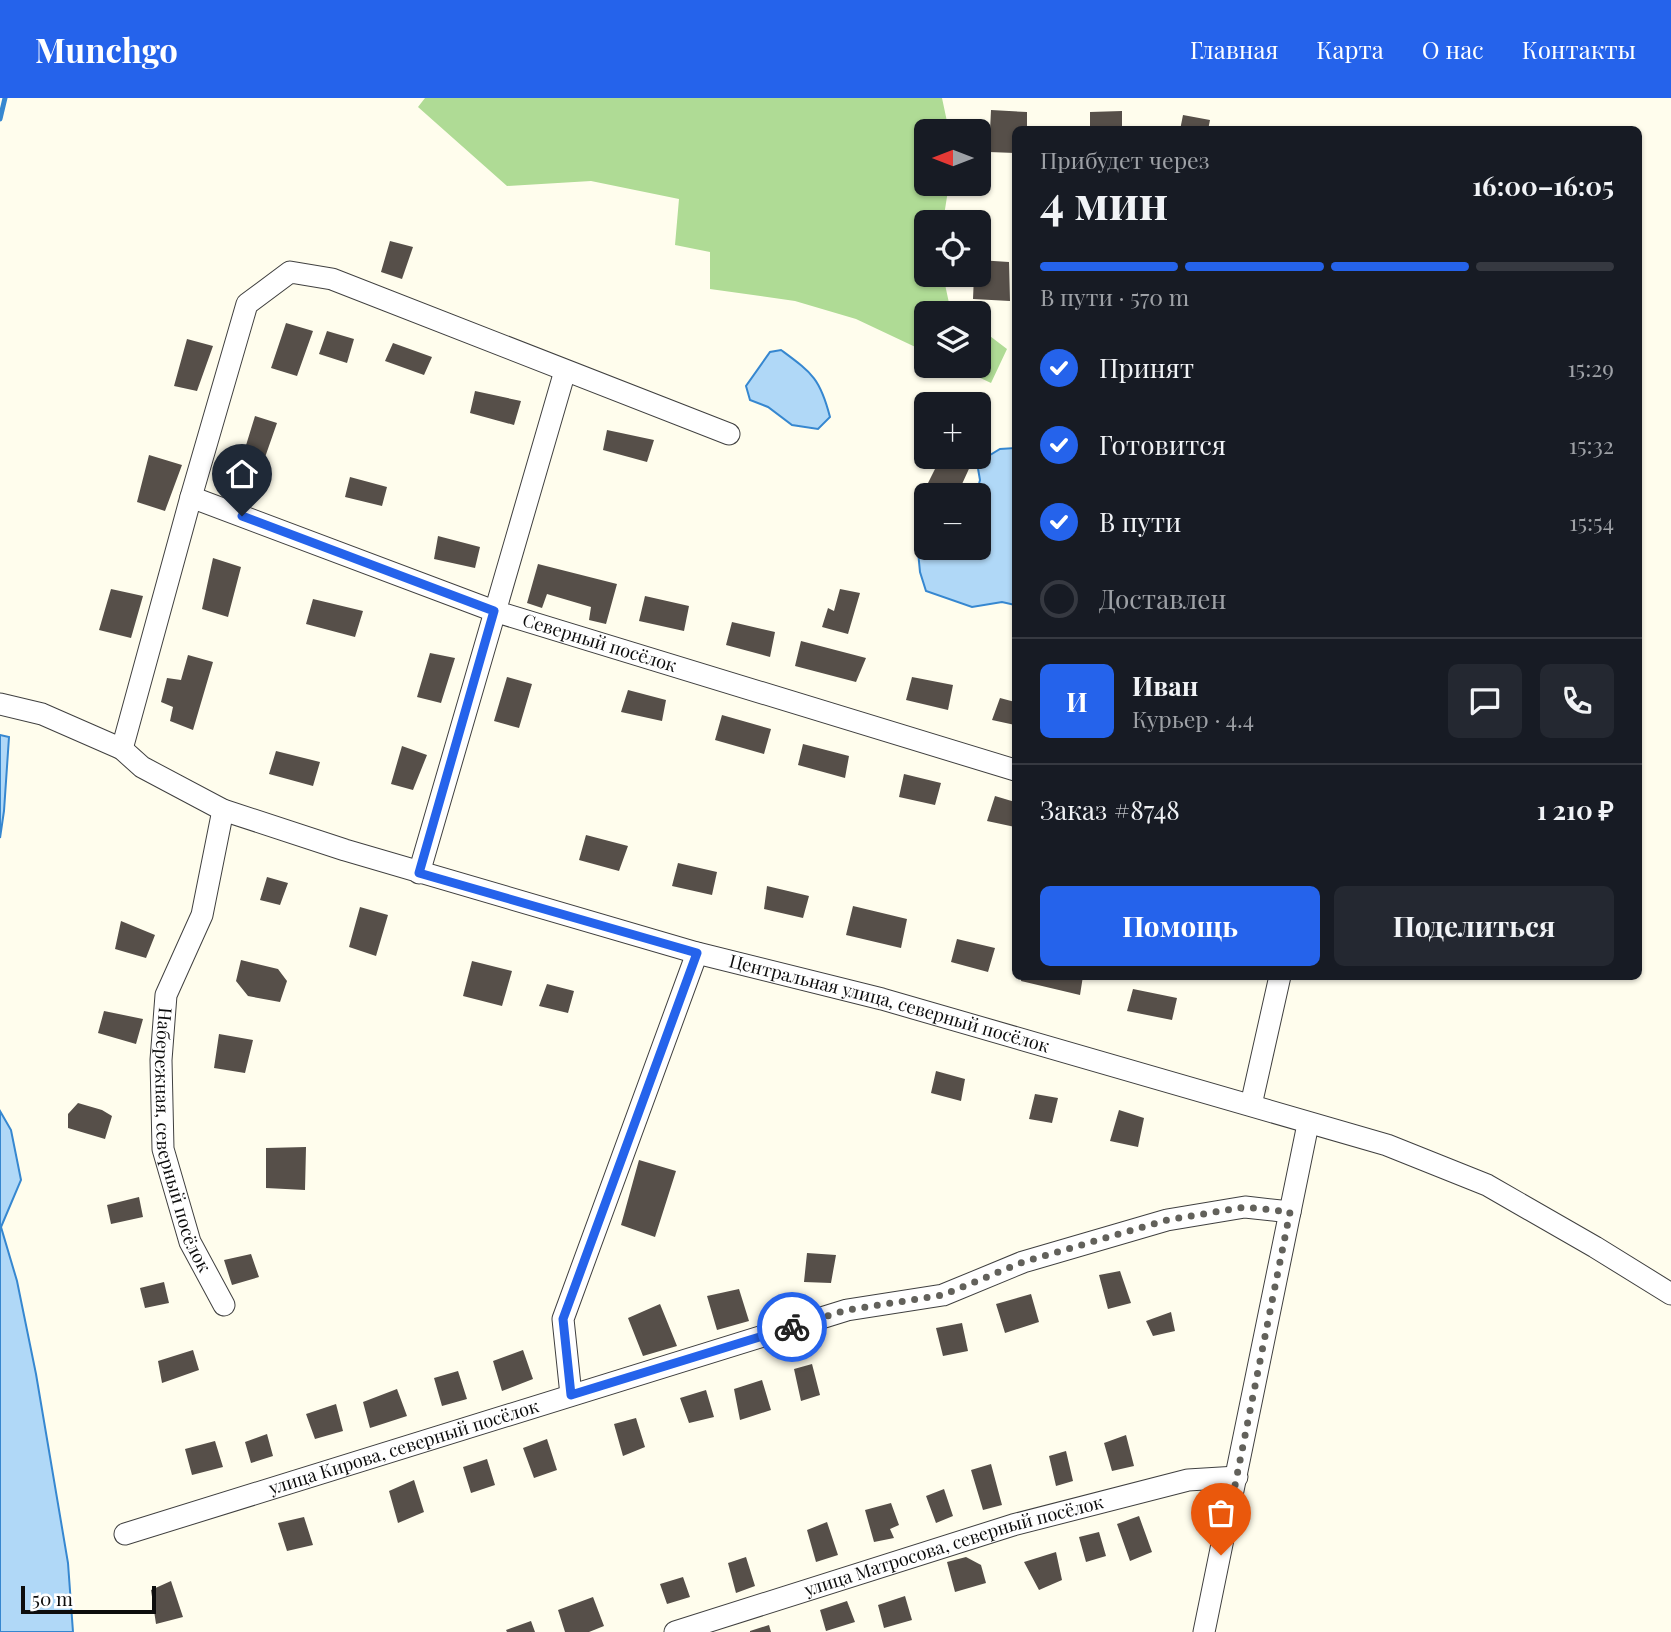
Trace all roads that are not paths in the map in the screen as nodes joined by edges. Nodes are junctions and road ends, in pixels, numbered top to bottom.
1 (565, 371) junction
2 (729, 434) dead end
3 (191, 497) junction
4 (494, 611) junction
5 (0, 704) edge
6 (122, 749) junction
7 (1012, 769) edge
8 (223, 810) junction
9 (419, 873) junction
10 (697, 953) junction
11 (1279, 980) edge
12 (1251, 1105) junction
13 (1308, 1124) junction
14 (1290, 1212) junction
15 (1671, 1294) edge
16 (224, 1306) dead end
17 (571, 1395) junction
18 (1237, 1477) junction
19 (125, 1534) dead end
20 (675, 1632) edge
21 (1204, 1632) edge

1 - 2 street
1 - 3 street
1 - 4 street
3 - 4 street, Северный посёлок
3 - 6 street
4 - 7 street, Северный посёлок
4 - 9 street
5 - 6 street, Центральная улица, северный посёлок
6 - 8 street, Центральная улица, северный посёлок
8 - 9 street, Центральная улица, северный посёлок
8 - 16 street, Набережная, северный посёлок
9 - 10 street, Центральная улица, северный посёлок
10 - 12 street, Центральная улица, северный посёлок
10 - 17 street
11 - 12 street
12 - 13 street, Центральная улица, северный посёлок
13 - 14 street
13 - 15 street, Центральная улица, северный посёлок
14 - 17 street, улица Кирова, северный посёлок
14 - 18 street
17 - 19 street, улица Кирова, северный посёлок
18 - 20 street, улица Матросова, северный посёлок
18 - 21 street

